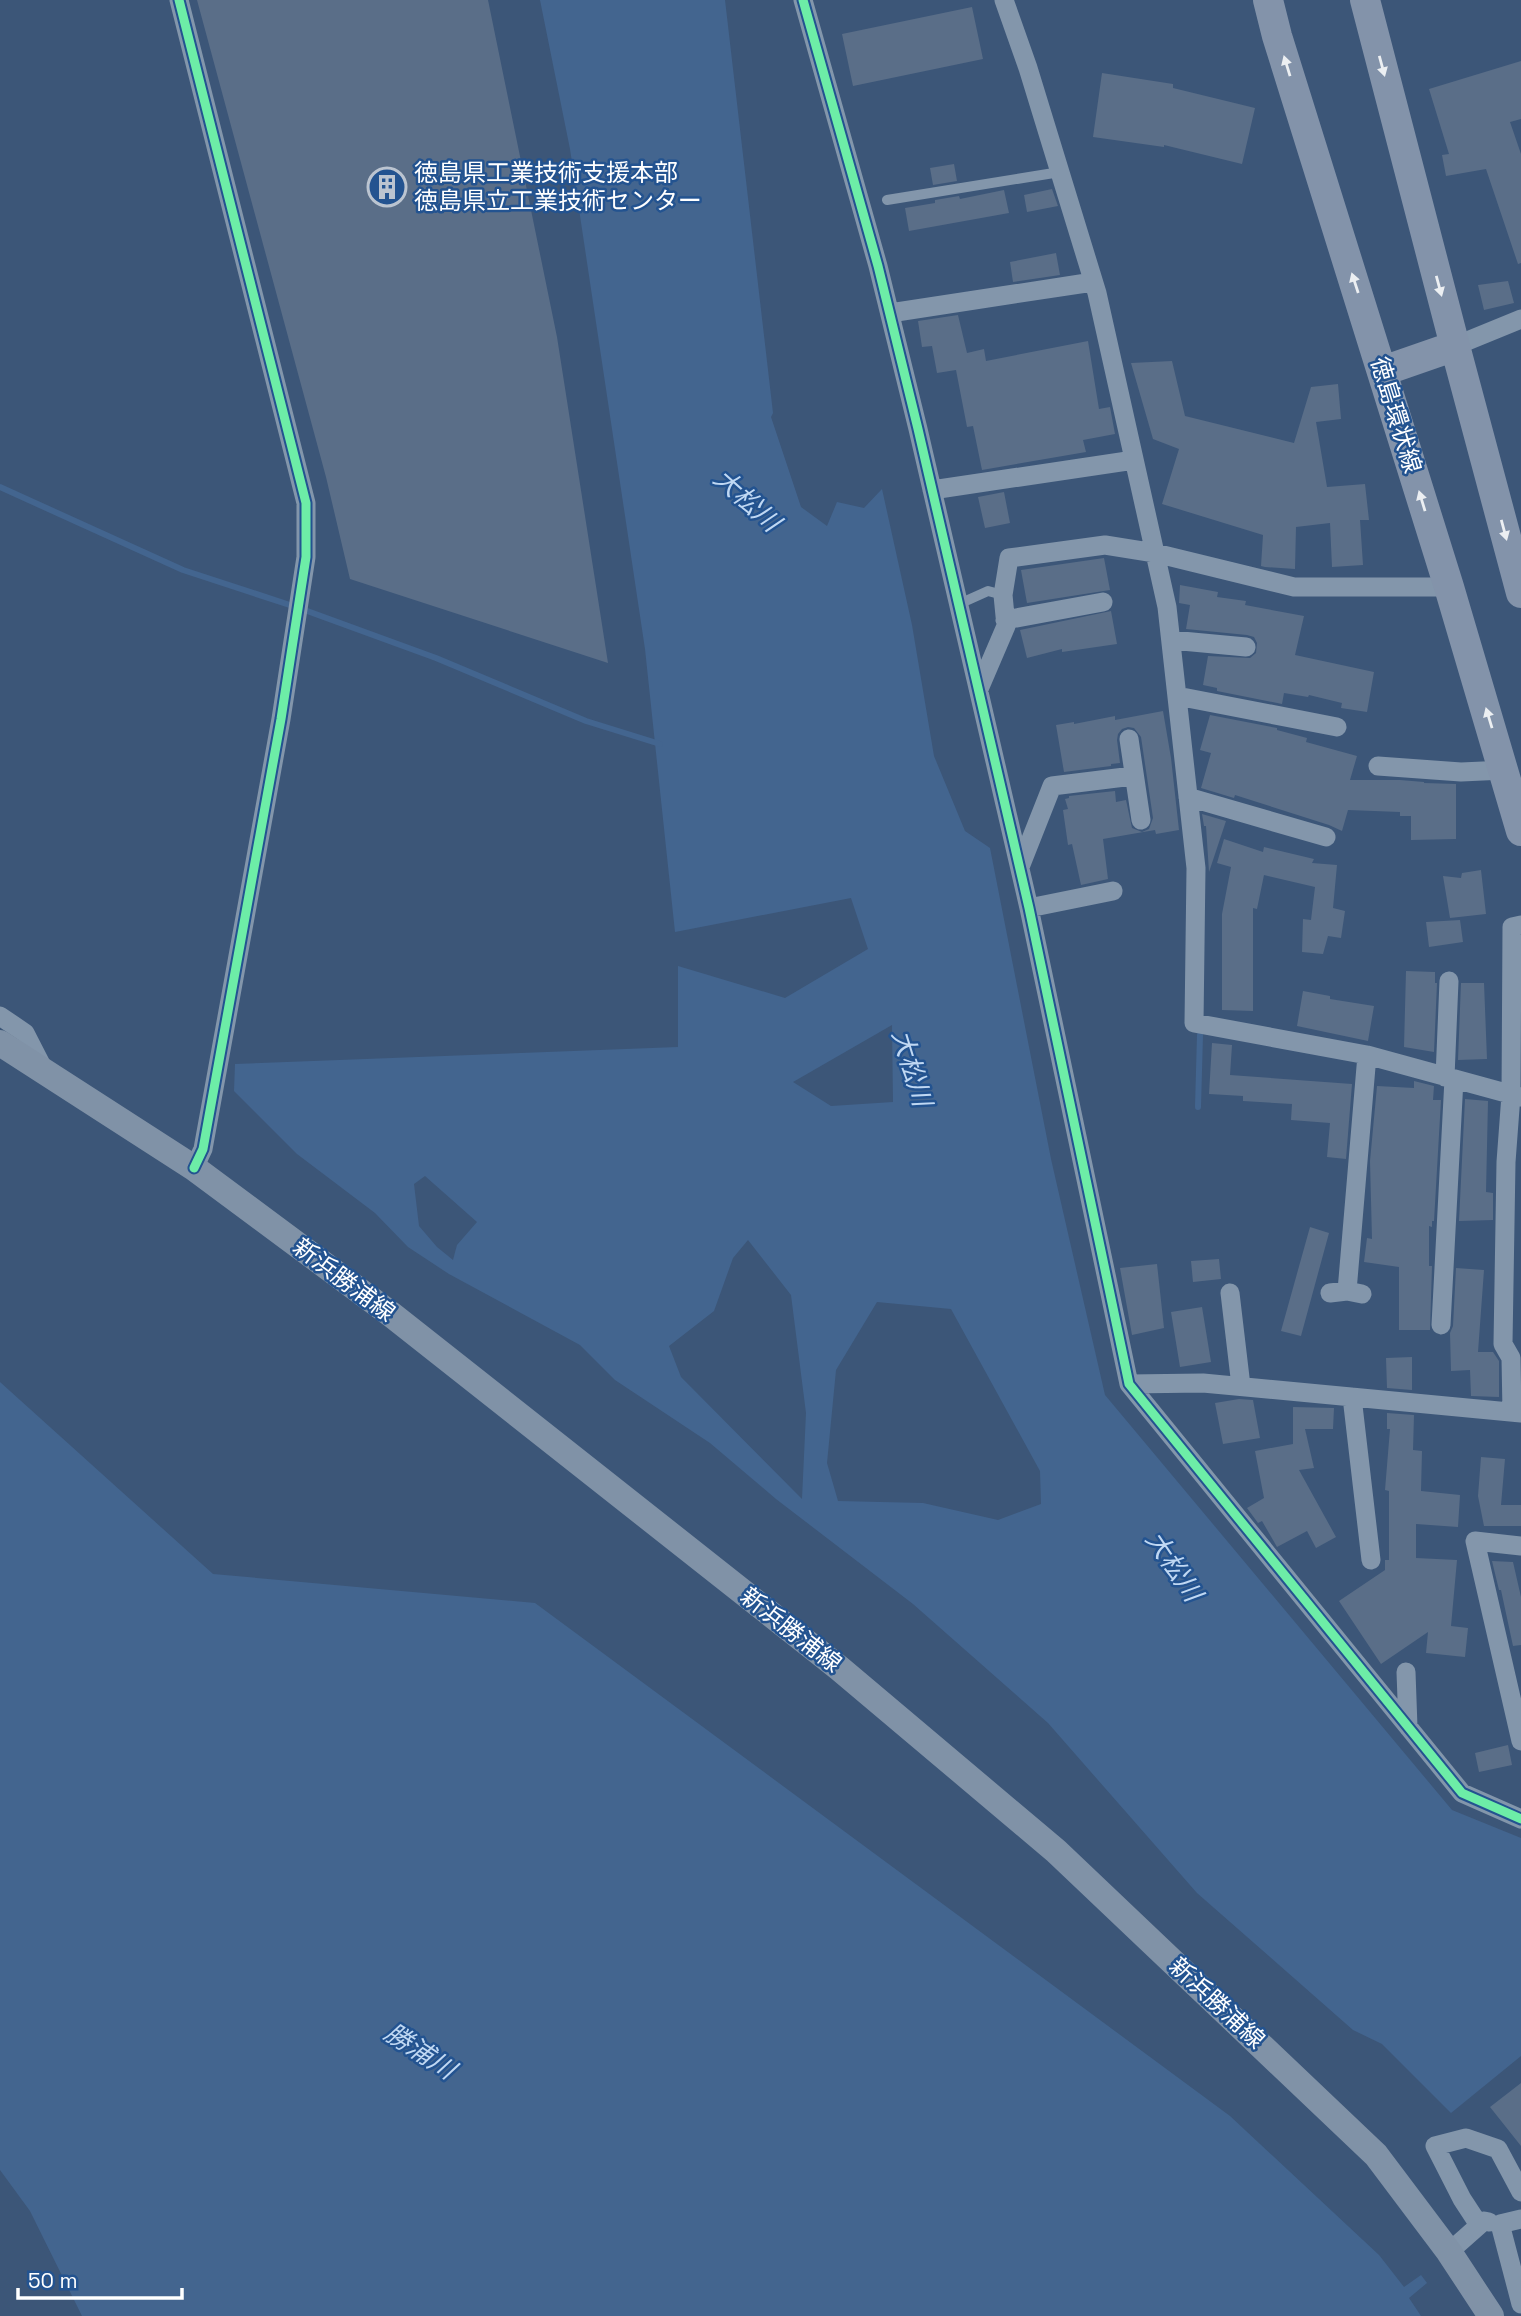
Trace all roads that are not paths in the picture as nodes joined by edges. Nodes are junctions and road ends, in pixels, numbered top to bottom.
1 (179, 0) edge
2 (803, 0) edge
3 (1004, 0) edge
4 (1268, 0) edge
5 (1366, 0) edge
6 (1060, 172) junction
7 (887, 200) dead end
8 (1093, 282) junction
9 (890, 313) junction
10 (1521, 319) edge
11 (1454, 346) junction
12 (1382, 371) junction
13 (1134, 460) junction
14 (932, 490) junction
15 (1154, 553) junction
16 (1449, 587) junction
17 (1520, 589) edge
18 (1003, 595) junction
19 (1103, 603) dead end
20 (959, 604) junction
21 (1005, 620) junction
22 (1171, 640) junction
23 (1246, 647) dead end
24 (979, 689) junction
25 (1177, 696) junction
26 (1337, 727) dead end
27 (1129, 739) dead end
28 (1378, 766) dead end
29 (1505, 770) junction
30 (1133, 776) junction
31 (1188, 797) junction
32 (1141, 820) dead end
33 (1521, 831) edge
34 (1326, 837) dead end
35 (1020, 867) junction
36 (1113, 891) dead end
37 (1029, 908) junction
38 (1521, 925) edge
39 (1449, 981) dead end
40 (0, 1016) edge
41 (0, 1043) edge
42 (1367, 1055) junction
43 (44, 1070) junction
44 (1449, 1078) junction
45 (1516, 1096) edge
46 (194, 1168) junction
47 (1230, 1293) dead end
48 (1347, 1293) dead end
49 (1441, 1325) dead end
50 (1129, 1384) junction
51 (1241, 1386) junction
52 (1352, 1397) junction
53 (1517, 1413) edge
54 (1521, 1546) edge
55 (1371, 1560) dead end
56 (1406, 1672) dead end
57 (1408, 1727) junction
58 (1521, 1741) edge
59 (1521, 1819) edge
60 (1521, 2192) edge
61 (1521, 2219) edge
62 (1500, 2224) junction
63 (1479, 2225) junction
64 (1449, 2252) junction
65 (1521, 2304) edge
66 (1491, 2316) edge

1 - 46 street
2 - 9 street
3 - 6 street
12 -> 4 main road, 徳島環状線
5 -> 11 main road
6 - 7 lane
6 - 8 street
8 - 9 street
8 - 13 street
9 - 14 street
10 - 11 street
11 - 12 main road
11 -> 17 main road
16 -> 12 main road, 徳島環状線
13 - 14 street
13 - 15 street
14 - 20 street
15 - 16 street
15 - 18 street
15 - 22 street
29 -> 16 main road, 徳島環状線
18 - 20 lane
18 - 21 street
19 - 21 street
20 - 24 street
21 - 24 street
22 - 23 street
22 - 25 street
24 - 35 street
25 - 26 street
25 - 31 street
27 - 30 street
28 - 29 street
29 - 33 main road, 徳島環状線
30 - 32 street
30 - 35 street
31 - 34 street
31 - 42 street
35 - 37 street
36 - 37 street
37 - 50 street
38 - 45 street
39 - 44 street
40 - 43 street
41 - 43 main road, 新浜勝浦線
42 - 44 street
42 - 48 street
43 - 46 main road, 新浜勝浦線
44 - 45 street
44 - 49 street
45 - 53 street
46 - 64 main road, 新浜勝浦線
47 - 51 street
50 - 51 street
50 - 57 street
51 - 52 street
52 - 53 street
52 - 55 street
54 - 58 street
56 - 57 street
57 - 59 street
60 - 63 street
61 - 62 street
62 - 63 street
62 - 65 street
63 - 64 street
64 - 66 main road, 新浜勝浦線

